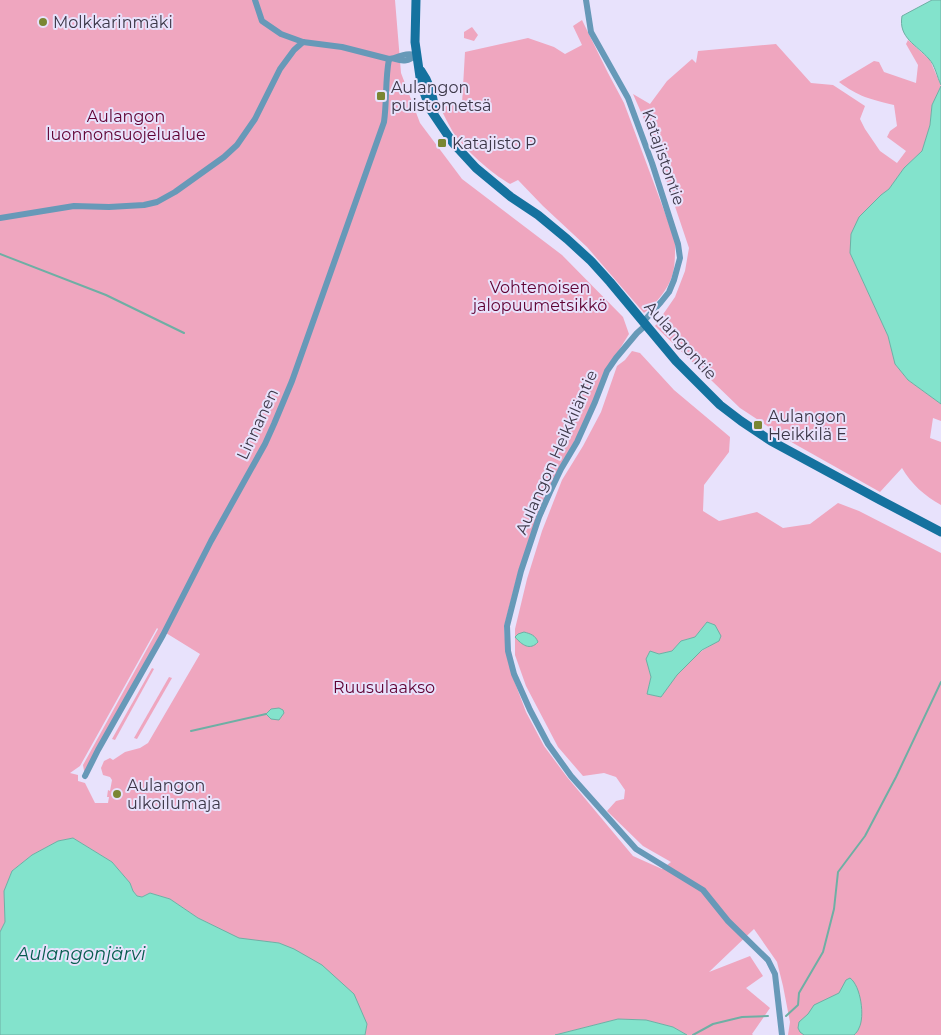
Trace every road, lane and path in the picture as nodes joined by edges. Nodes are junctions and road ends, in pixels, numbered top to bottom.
1 (255, 0) edge
2 (416, 0) edge
3 (586, 0) edge
4 (302, 42) junction
5 (416, 55) junction
6 (392, 59) junction
7 (0, 218) edge
8 (644, 323) junction
9 (941, 532) edge
10 (85, 776) dead end
11 (782, 1035) edge

1 - 4 street
2 - 5 street, Aulangontie
3 - 8 street, Katajistontie
4 - 6 street
4 - 7 street
5 - 6 street
5 - 8 street, Aulangontie
6 - 10 street, Linnanen
8 - 9 street, Aulangontie
8 - 11 street, Aulangon Heikkiläntie

